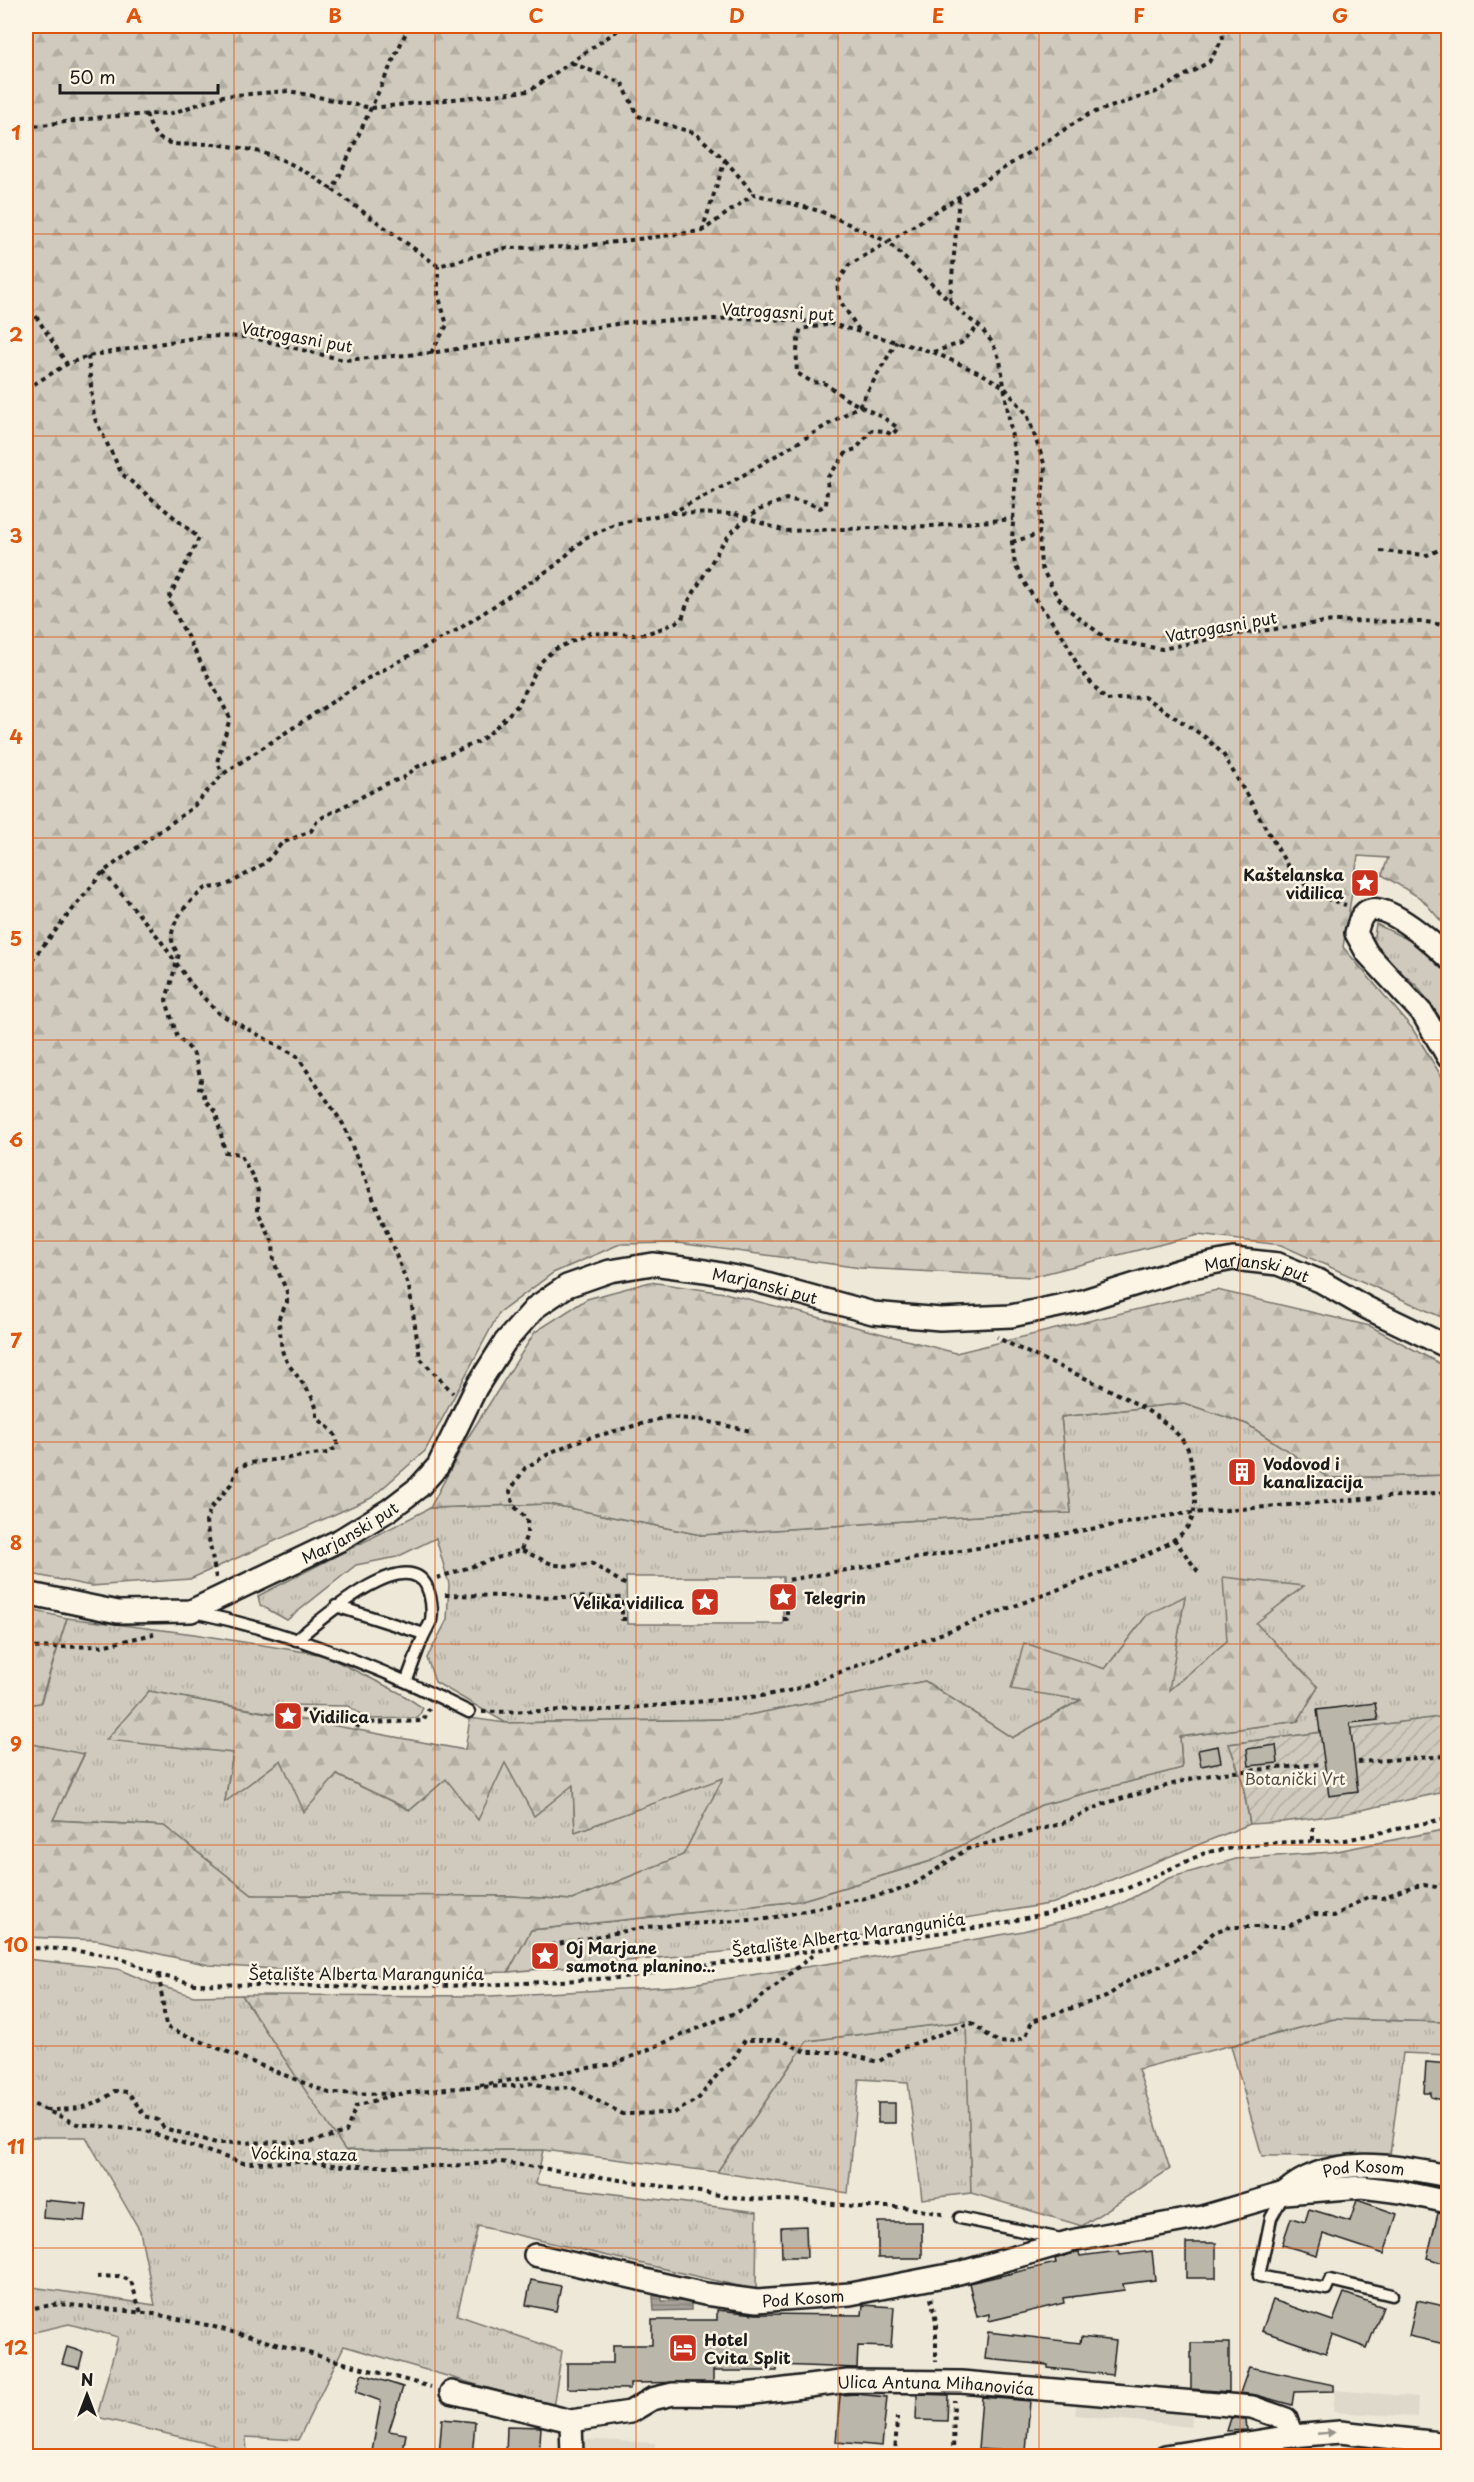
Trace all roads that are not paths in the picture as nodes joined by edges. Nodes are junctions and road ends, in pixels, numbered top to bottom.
1 (1449, 958) edge
2 (1449, 1057) edge
3 (1449, 1347) edge
4 (26, 1593) edge
5 (336, 1606) junction
6 (191, 1611) junction
7 (424, 1634) junction
8 (296, 1640) junction
9 (407, 1680) junction
10 (469, 1712) road end
11 (1449, 2176) edge
12 (1284, 2193) junction
13 (1449, 2202) edge
14 (960, 2218) road end
15 (1071, 2241) junction
16 (535, 2255) dead end
17 (1392, 2295) dead end
18 (451, 2392) road end
19 (571, 2421) junction
20 (1292, 2436) junction
21 (1441, 2448) edge
22 (572, 2457) edge
23 (1165, 2457) edge

1 - 2 street
3 - 6 street, Marjanski put
4 - 6 street, Marjanski put
5 - 7 lane
5 - 7 lane
5 - 8 lane
6 - 8 lane, Marjanski put
7 - 9 lane
8 - 9 lane, Marjanski put
9 - 10 lane, Marjanski put
11 - 12 street, Pod Kosom
12 - 13 street, Pod Kosom
12 - 15 street, Pod Kosom
12 - 17 lane
14 - 15 lane, Pod Kosom
15 - 16 street, Pod Kosom
18 - 19 street, Ulica Antuna Mihanovića
19 - 20 street, Ulica Antuna Mihanovića
19 - 22 street
20 -> 21 street
20 - 23 street

